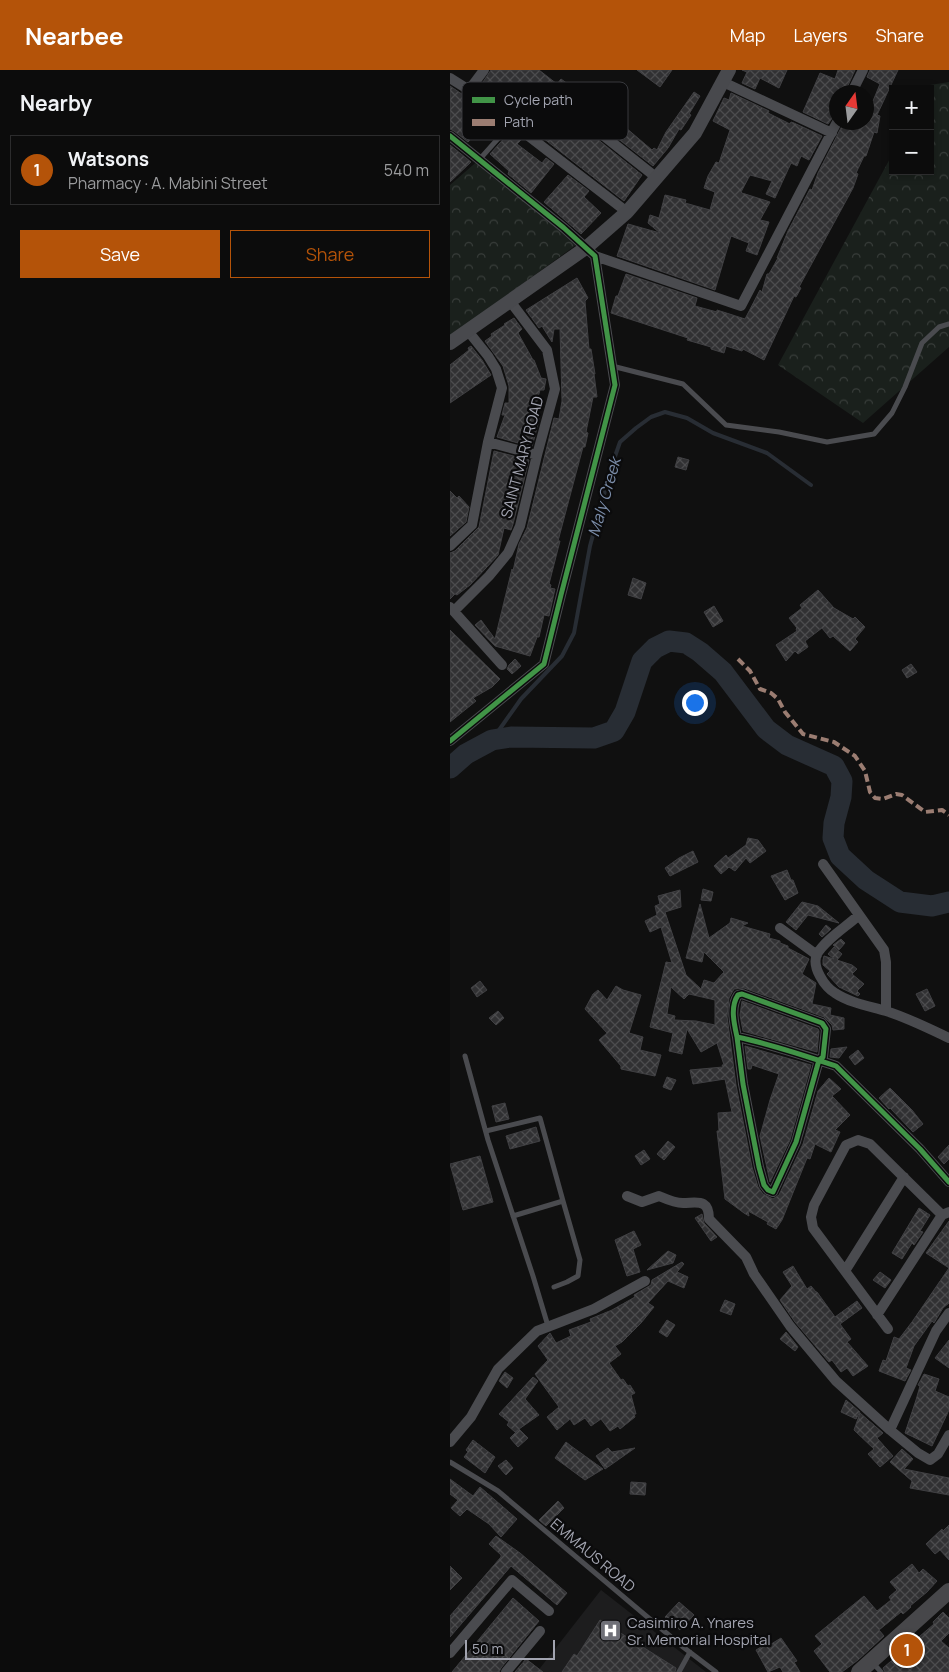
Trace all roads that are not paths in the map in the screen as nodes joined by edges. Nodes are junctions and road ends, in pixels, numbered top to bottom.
1 (484, 70) edge
2 (863, 70) edge
3 (726, 76) edge
4 (450, 78) edge
5 (475, 82) edge
6 (856, 85) edge
7 (462, 86) edge
8 (833, 130) edge
9 (832, 133) junction
10 (450, 136) edge
11 (497, 140) edge
12 (534, 140) edge
13 (609, 140) edge
14 (479, 161) junction
15 (657, 178) junction
16 (627, 212) junction
17 (591, 252) junction
18 (510, 301) junction
19 (949, 324) edge
20 (468, 331) junction
21 (450, 342) edge
22 (612, 366) junction
23 (488, 442) junction
24 (537, 455) junction
25 (450, 546) edge
26 (452, 609) edge
27 (502, 665) dead end
28 (450, 741) edge
29 (823, 864) dead end
30 (859, 915) junction
31 (780, 928) dead end
32 (817, 955) junction
33 (886, 1011) junction
34 (737, 1037) junction
35 (949, 1038) edge
36 (465, 1056) dead end
37 (819, 1060) junction
38 (486, 1131) junction
39 (904, 1177) junction
40 (949, 1182) edge
41 (627, 1196) dead end
42 (563, 1201) junction
43 (945, 1213) edge
44 (513, 1216) junction
45 (845, 1272) junction
46 (645, 1281) dead end
47 (554, 1287) dead end
48 (949, 1313) edge
49 (877, 1315) junction
50 (548, 1326) junction
51 (888, 1329) dead end
52 (890, 1430) junction
53 (949, 1435) edge
54 (450, 1442) edge
55 (450, 1462) edge
56 (949, 1591) edge
57 (549, 1611) dead end
58 (540, 1632) dead end
59 (690, 1652) junction
60 (450, 1653) edge
61 (870, 1668) edge
62 (506, 1672) edge
63 (679, 1672) edge
64 (716, 1672) edge

1 - 5 street
2 - 6 street
3 - 9 street
3 - 15 street
4 - 7 street
8 - 9 street
9 - 17 street
10 - 14 street
11 - 14 lane
12 - 16 street
13 - 15 street
14 - 17 street
15 - 16 street
16 - 17 street
17 - 18 street
17 - 22 street
18 - 20 street
18 - 24 street, SAINT MARY ROAD
19 - 22 lane
20 - 21 street
20 - 23 street
22 - 28 street
23 - 24 street
23 - 25 street
24 - 26 street, SAINT MARY ROAD
26 - 27 street
29 - 30 street
30 - 32 street
30 - 33 street
31 - 32 street
32 - 33 street
33 - 35 street
34 - 37 street
34 - 37 street
34 - 37 street
36 - 38 lane
37 - 40 street
38 - 42 lane
38 - 44 lane
39 - 43 street
39 - 45 street
39 - 45 street
41 - 52 street
42 - 44 lane
42 - 47 lane
43 - 49 street
44 - 50 lane
45 - 49 street
46 - 50 street
48 - 52 street
49 - 51 street
50 - 54 street
52 - 53 street
55 - 59 lane, EMMAUS ROAD
56 - 61 main road
57 - 60 street
58 - 62 street
59 - 63 lane
59 - 64 lane, EMMAUS ROAD

